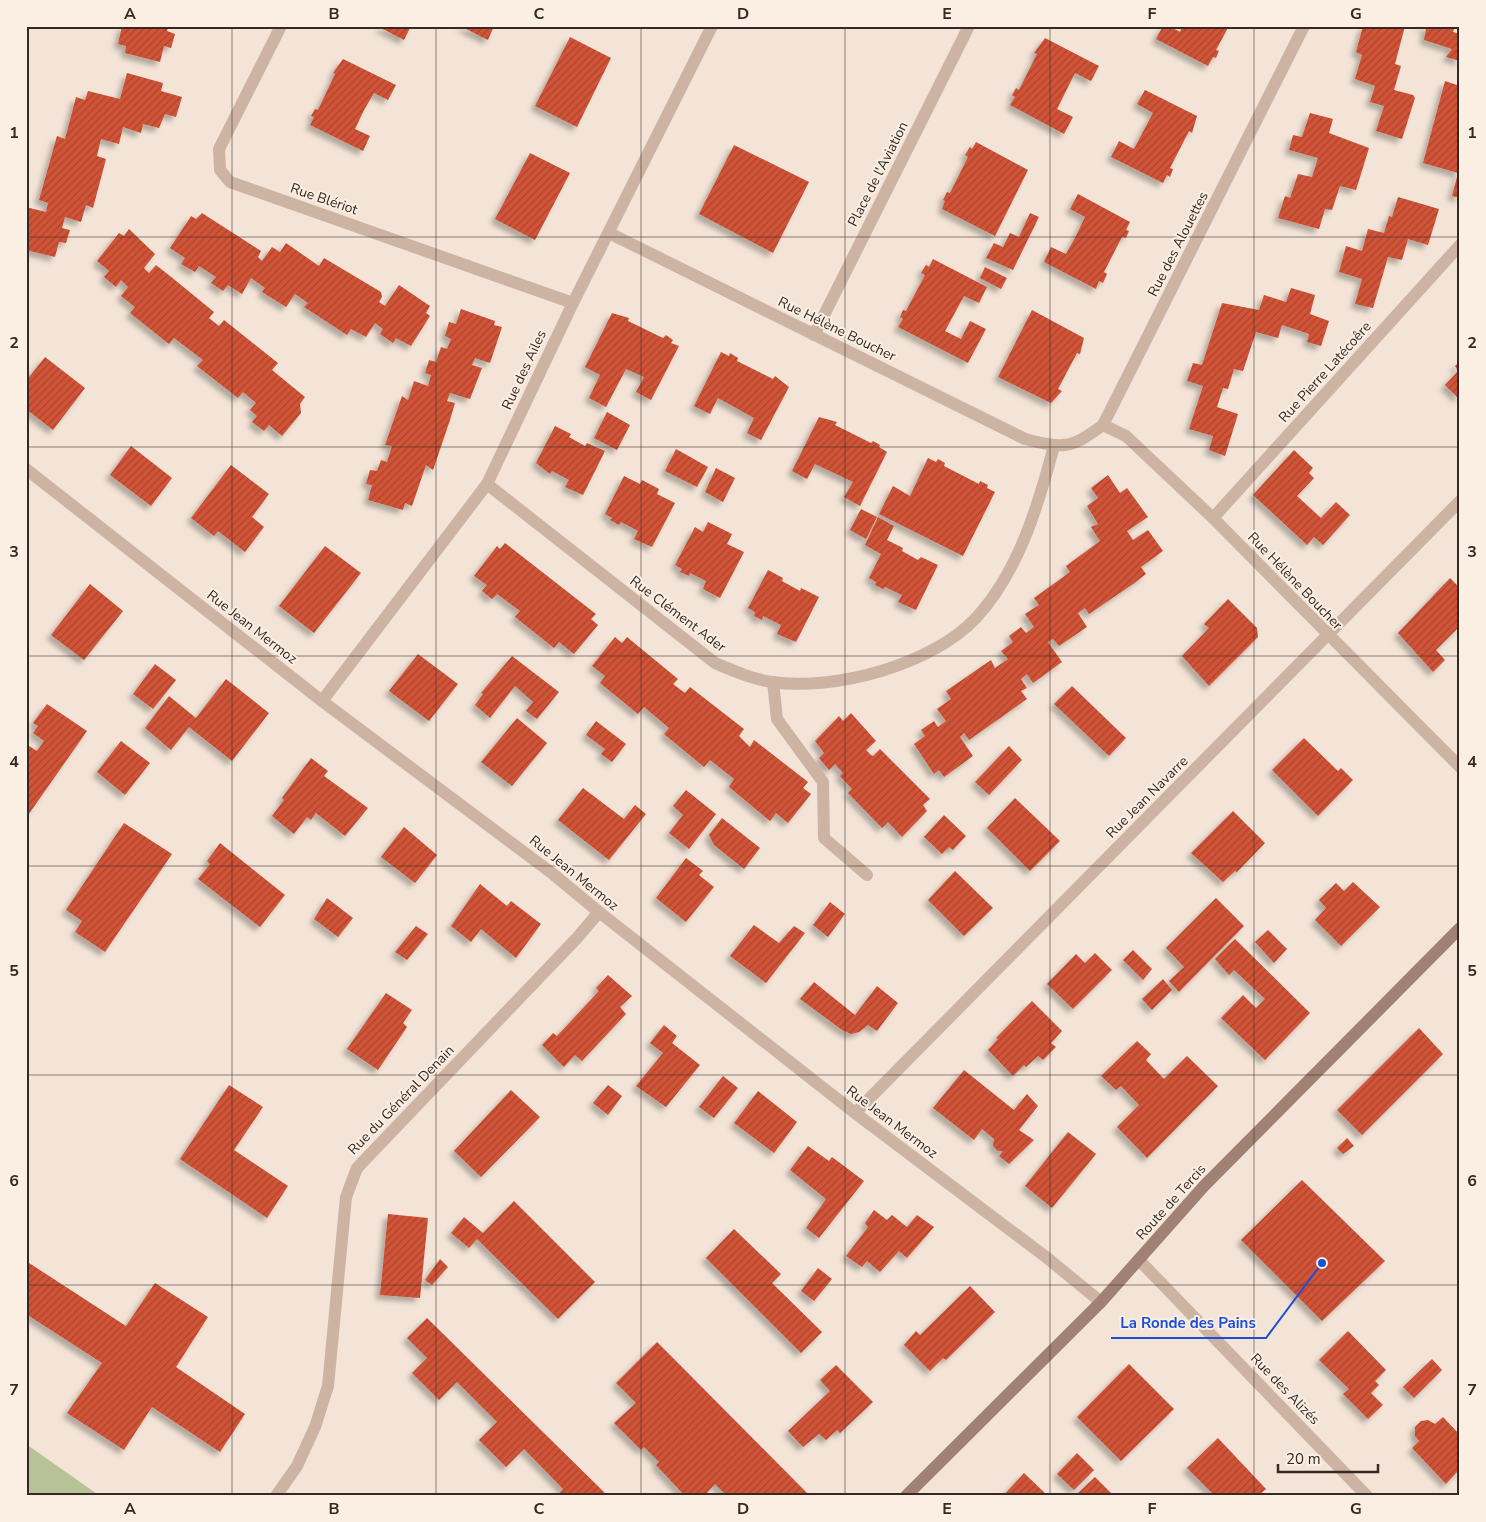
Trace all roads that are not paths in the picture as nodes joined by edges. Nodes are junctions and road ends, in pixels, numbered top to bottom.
1 (281, 26) edge
2 (712, 26) edge
3 (969, 26) edge
4 (1304, 26) edge
5 (609, 233) junction
6 (1460, 245) edge
7 (573, 302) junction
8 (814, 335) junction
9 (1103, 425) junction
10 (1054, 446) junction
11 (26, 468) edge
12 (487, 484) junction
13 (1460, 501) edge
14 (1213, 518) junction
15 (1328, 636) junction
16 (773, 682) junction
17 (322, 701) junction
18 (1460, 767) edge
19 (867, 875) dead end
20 (599, 912) junction
21 (1460, 928) edge
22 (855, 1113) junction
23 (1139, 1260) junction
24 (1101, 1302) junction
25 (276, 1496) edge
26 (906, 1496) edge
27 (1367, 1496) edge

1 - 7 street, Rue Blériot
2 - 5 street, Rue des Ailes
3 - 8 street, Place de l'Aviation
4 - 9 street, Rue des Alouettes
5 - 7 street, Rue des Ailes
5 - 8 street, Rue Hélène Boucher
6 - 14 street, Rue Pierre Latécoêre
7 - 12 street, Rue des Ailes
8 - 10 street, Rue Hélène Boucher
9 - 10 street, Rue des Alouettes
9 - 14 street, Rue Hélène Boucher
10 - 16 street, Rue Clément Ader
11 - 17 street, Rue Jean Mermoz
12 - 16 street, Rue Clément Ader
12 - 17 street, Rue des Ailes
13 - 15 street, Rue Jean Navarre
14 - 15 street, Rue Hélène Boucher
15 - 18 street, Rue Hélène Boucher
15 - 22 street, Rue Jean Navarre
16 - 19 street
17 - 20 street, Rue Jean Mermoz
20 - 22 street, Rue Jean Mermoz
20 - 25 street, Rue du Général Denain
21 - 23 main road, Route de Tercis
22 - 24 street, Rue Jean Mermoz
23 - 24 main road, Route de Tercis
23 - 27 street, Rue des Alizés
24 - 26 main road, Route de Tercis

